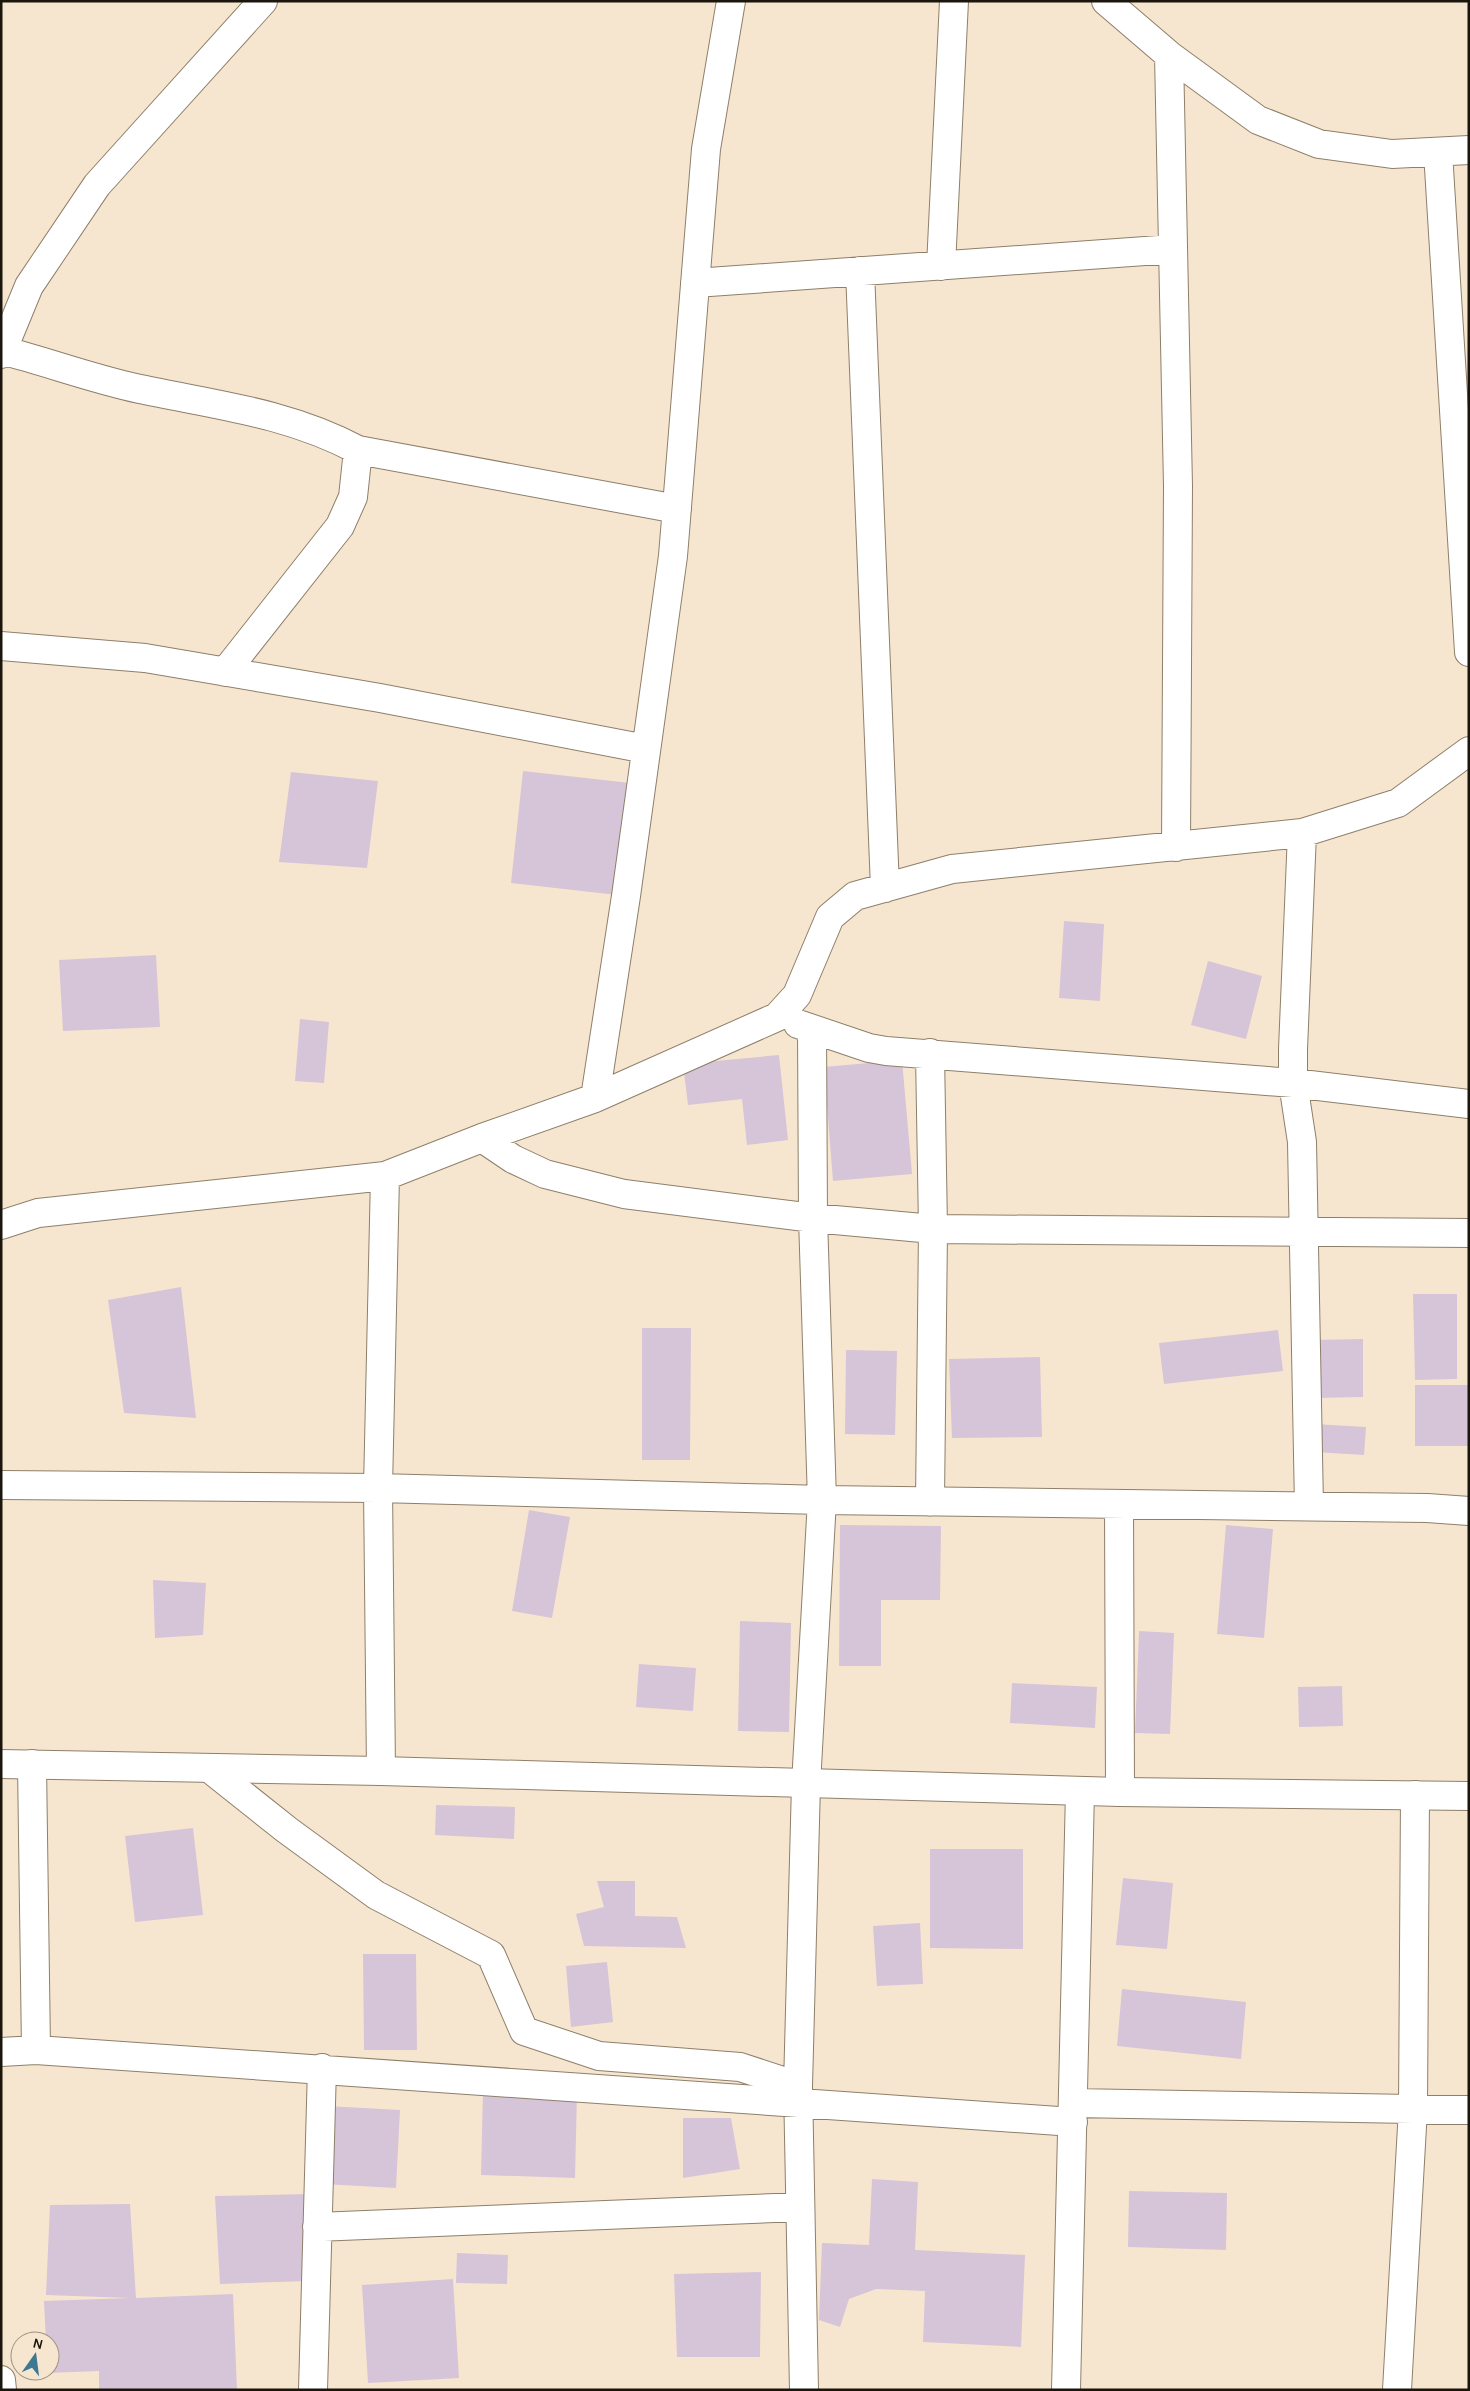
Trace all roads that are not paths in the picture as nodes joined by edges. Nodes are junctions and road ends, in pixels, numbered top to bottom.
1 (263, 1) edge
2 (731, 1) edge
3 (954, 1) edge
4 (1106, 1) edge
5 (1169, 55) junction
6 (1469, 150) edge
7 (1438, 152) junction
8 (1173, 249) junction
9 (941, 266) junction
10 (860, 271) junction
11 (695, 283) junction
12 (2, 351) edge
13 (358, 450) junction
14 (677, 509) junction
15 (1, 646) edge
16 (1469, 652) edge
17 (225, 672) junction
18 (646, 749) junction
19 (1469, 751) edge
20 (1302, 833) junction
21 (1176, 846) junction
22 (885, 888) junction
23 (777, 1017) junction
24 (812, 1029) junction
25 (930, 1053) junction
26 (1293, 1083) junction
27 (595, 1098) junction
28 (1469, 1104) edge
29 (482, 1138) junction
30 (385, 1176) junction
31 (813, 1218) junction
32 (1, 1225) edge
33 (933, 1229) junction
34 (1302, 1232) junction
35 (1469, 1233) edge
36 (1, 1486) edge
37 (378, 1488) junction
38 (822, 1500) junction
39 (930, 1502) junction
40 (1119, 1504) junction
41 (1309, 1506) junction
42 (1469, 1511) edge
43 (1, 1764) edge
44 (32, 1764) junction
45 (209, 1768) junction
46 (381, 1771) junction
47 (806, 1784) junction
48 (1080, 1791) junction
49 (1120, 1792) junction
50 (1415, 1795) junction
51 (1469, 1796) edge
52 (36, 2050) junction
53 (1, 2052) edge
54 (322, 2068) junction
55 (798, 2095) junction
56 (1414, 2109) junction
57 (1469, 2110) edge
58 (1073, 2112) junction
59 (800, 2207) junction
60 (317, 2227) junction
61 (1, 2380) edge
62 (2, 2390) edge
63 (313, 2390) edge
64 (804, 2390) edge
65 (1066, 2390) edge
66 (1398, 2390) edge

1 - 12 street
2 - 11 street
3 - 9 street
4 - 5 street
5 - 7 street
5 - 8 street
6 - 7 street
7 - 16 street
8 - 9 street
8 - 21 street
9 - 10 street
10 - 11 street
10 - 22 street
11 - 14 street
12 - 13 street
13 - 14 street
13 - 17 street
14 - 18 street
15 - 17 street
17 - 18 street
18 - 27 street
19 - 20 street
20 - 21 street
20 - 26 street
21 - 22 street
22 - 23 street
23 - 24 street
23 - 27 street
24 - 25 street
24 - 31 street
25 - 26 street
25 - 33 street
26 - 28 street
26 - 34 street
27 - 29 street
29 - 30 street
29 - 31 street
30 - 32 street
30 - 37 street
31 - 33 street
31 - 38 street
33 - 34 street
33 - 39 street
34 - 35 street
34 - 41 street
36 - 37 street
37 - 38 street
37 - 46 street
38 - 39 street
38 - 47 street
39 - 40 street
40 - 41 street
40 - 49 street
41 - 42 street
43 - 44 street
44 - 45 street
44 - 52 street
45 - 46 street
45 - 55 street
46 - 47 street
47 - 48 street
47 - 55 street
48 - 49 street
48 - 58 street
49 - 50 street
50 - 51 street
50 - 56 street
52 - 53 street
52 - 54 street
54 - 55 street
54 - 60 street
55 - 58 street
55 - 59 street
56 - 57 street
56 - 58 street
56 - 66 street
58 - 65 street
59 - 60 street
59 - 64 street
60 - 63 street
61 - 62 street

